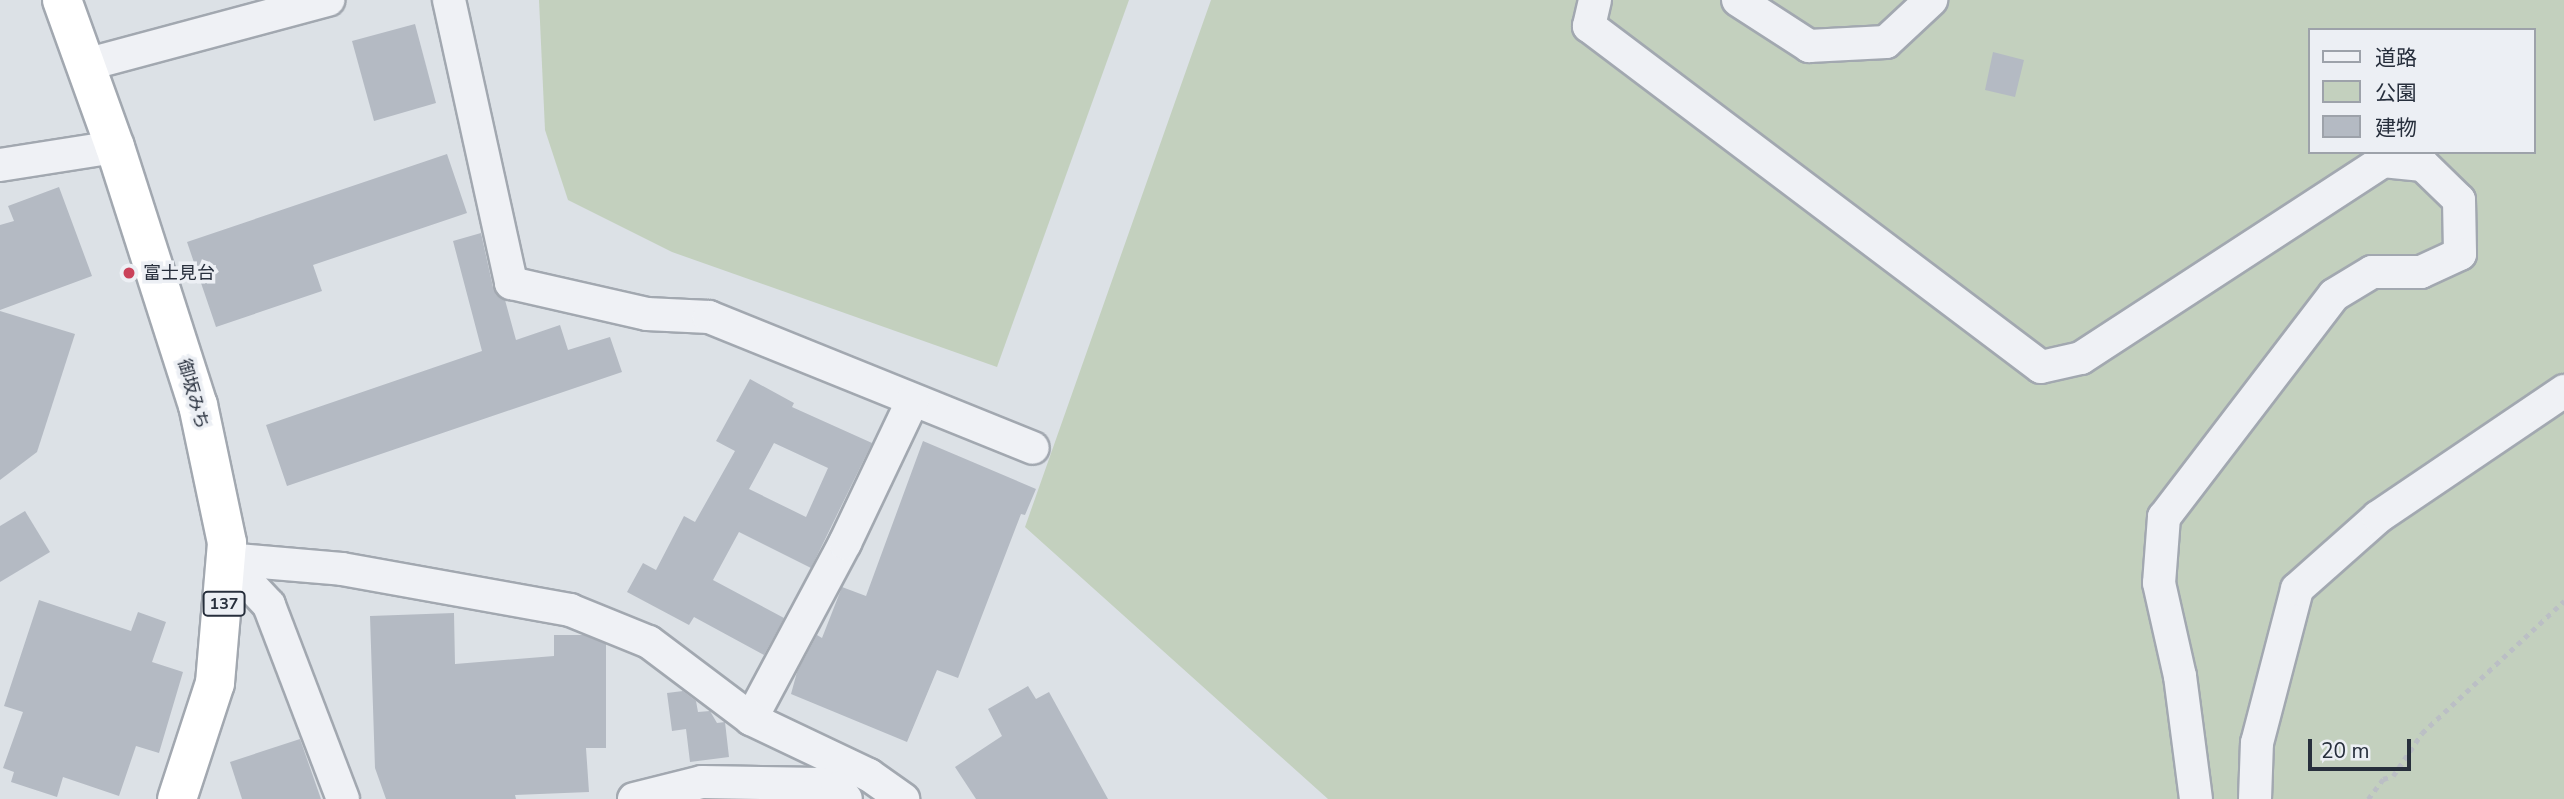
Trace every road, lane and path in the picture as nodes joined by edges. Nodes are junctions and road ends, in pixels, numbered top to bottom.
1 (62, 0) edge
2 (328, 0) edge
3 (449, 0) edge
4 (1595, 0) edge
5 (1738, 0) edge
6 (1931, 0) edge
7 (85, 65) junction
8 (115, 147) junction
9 (0, 165) edge
10 (2564, 391) edge
11 (913, 400) junction
12 (1034, 448) dead end
13 (226, 559) junction
14 (2564, 601) edge
15 (751, 719) junction
16 (177, 799) edge
17 (343, 799) edge
18 (634, 799) edge
19 (846, 799) edge
20 (903, 799) edge
21 (2196, 799) edge
22 (2255, 799) edge
23 (2368, 799) edge

1 - 7 highway, 御坂みち / 137
2 - 7 street
3 - 11 street
4 - 21 street
5 - 6 street
7 - 8 highway, 御坂みち / 137
8 - 9 street
8 - 13 highway, 御坂みち / 137
10 - 22 street
11 - 12 street
11 - 15 street
13 - 15 street
13 - 16 highway, 御坂みち / 137
13 - 17 street
14 - 23 path
15 - 20 street
18 - 19 street

